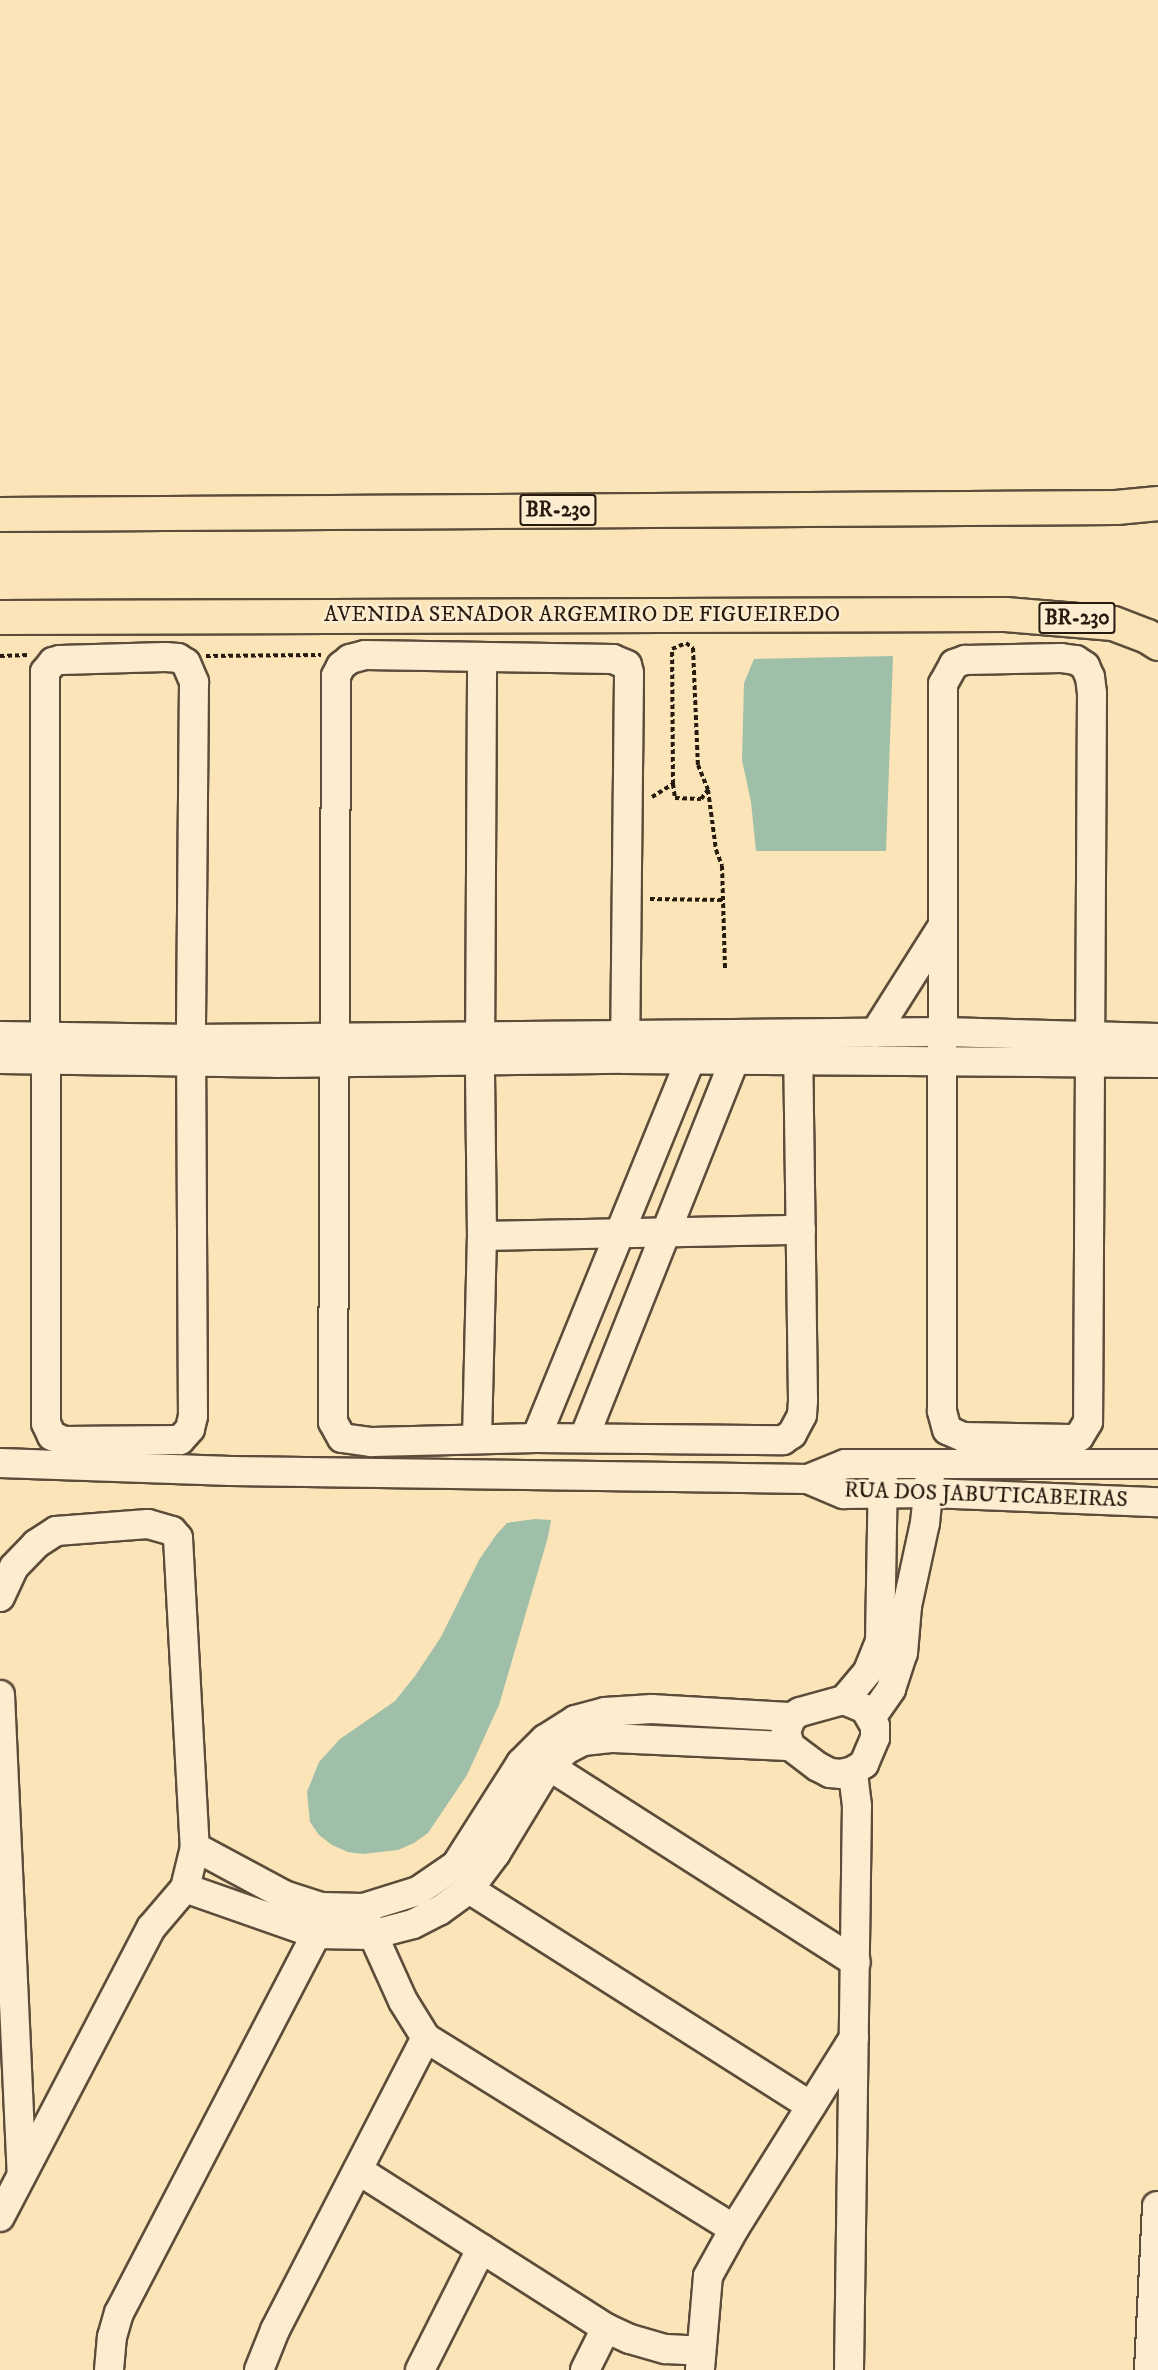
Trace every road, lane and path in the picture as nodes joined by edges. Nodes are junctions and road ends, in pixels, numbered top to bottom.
1 (1158, 504) edge
2 (0, 514) edge
3 (0, 617) edge
4 (1158, 643) edge
5 (482, 658) junction
6 (350, 659) junction
7 (186, 663) junction
8 (673, 783) junction
9 (708, 790) junction
10 (645, 804) dead end
11 (646, 899) dead end
12 (724, 900) junction
13 (942, 927) junction
14 (725, 969) dead end
15 (943, 1032) junction
16 (875, 1033) junction
17 (0, 1036) edge
18 (1158, 1038) edge
19 (625, 1047) junction
20 (797, 1047) junction
21 (46, 1048) junction
22 (480, 1048) junction
23 (1091, 1049) junction
24 (191, 1050) junction
25 (336, 1050) junction
26 (0, 1059) edge
27 (943, 1060) junction
28 (690, 1061) junction
29 (734, 1061) junction
30 (1158, 1063) edge
31 (801, 1230) junction
32 (620, 1231) junction
33 (666, 1231) junction
34 (483, 1236) junction
35 (536, 1438) junction
36 (584, 1438) junction
37 (477, 1439) junction
38 (0, 1463) edge
39 (930, 1463) junction
40 (884, 1464) junction
41 (1158, 1464) edge
42 (808, 1479) junction
43 (930, 1493) junction
44 (883, 1495) junction
45 (1158, 1502) edge
46 (0, 1597) edge
47 (0, 1695) edge
48 (844, 1700) junction
49 (792, 1717) junction
50 (871, 1718) junction
51 (790, 1746) junction
52 (549, 1766) junction
53 (853, 1771) junction
54 (195, 1847) junction
55 (185, 1888) junction
56 (469, 1889) junction
57 (363, 1908) junction
58 (316, 1934) junction
59 (371, 1935) junction
60 (856, 1962) junction
61 (426, 2038) junction
62 (854, 2038) junction
63 (811, 2106) junction
64 (358, 2170) junction
65 (22, 2173) junction
66 (1157, 2206) edge
67 (0, 2217) edge
68 (734, 2229) junction
69 (481, 2249) junction
70 (606, 2328) junction
71 (700, 2361) edge
72 (109, 2370) edge
73 (259, 2370) edge
74 (420, 2370) edge
75 (585, 2370) edge
76 (849, 2370) edge
77 (1149, 2370) edge

1 - 2 highway, BR-230
3 - 4 highway, AVENIDA SENADOR ARGEMIRO DE FIGUEIREDO / BR-230
5 - 6 street
5 - 19 street
5 - 22 street
6 - 7 path
6 - 25 street
7 - 21 street
7 - 24 street
8 - 9 path
8 - 9 path
8 - 10 path
9 - 12 path
11 - 12 path
12 - 14 path
13 - 15 street
13 - 16 street
13 - 23 street
15 - 16 street
15 - 23 street
15 - 27 street
16 - 20 street
17 - 21 street
18 - 23 street
19 - 20 street
19 - 22 street
19 - 28 street
20 - 27 street
20 - 29 street
20 - 31 street
21 - 24 street
21 - 24 street
21 - 26 street
22 - 25 street
22 - 34 street
23 - 27 street
23 - 27 street
23 - 30 street
24 - 25 street
25 - 37 street
28 - 29 street
28 - 32 street
29 - 33 street
31 - 33 street
31 - 36 street
32 - 33 street
32 - 34 street
32 - 35 street
33 - 36 street
34 - 37 street
35 - 36 street
35 - 37 street
38 - 42 street
39 - 40 street, RUA DOS JABUTICABEIRAS
39 - 41 street, RUA DOS JABUTICABEIRAS
39 - 43 street
40 - 42 street, RUA DOS JABUTICABEIRAS
40 - 44 street
42 - 44 street, RUA DOS JABUTICABEIRAS
43 - 44 street, RUA DOS JABUTICABEIRAS
43 - 45 street, RUA DOS JABUTICABEIRAS
43 - 50 street
44 - 48 street
46 - 54 street
47 - 65 street
48 - 49 street
48 - 50 street
49 - 51 street
49 - 57 street
50 - 53 street
51 - 52 street
51 - 53 street
52 - 56 street
52 - 60 street
53 - 60 street
54 - 55 street
54 - 57 street
55 - 58 street
55 - 65 street
56 - 59 street
56 - 63 street
57 - 59 street
58 - 59 street
58 - 72 street
59 - 61 street
60 - 62 street
61 - 64 street
61 - 68 street
62 - 63 street
62 - 76 street
63 - 68 street
64 - 69 street
64 - 73 street
65 - 67 street
66 - 77 street
68 - 71 street
69 - 70 street
69 - 74 street
70 - 71 street
70 - 75 street

